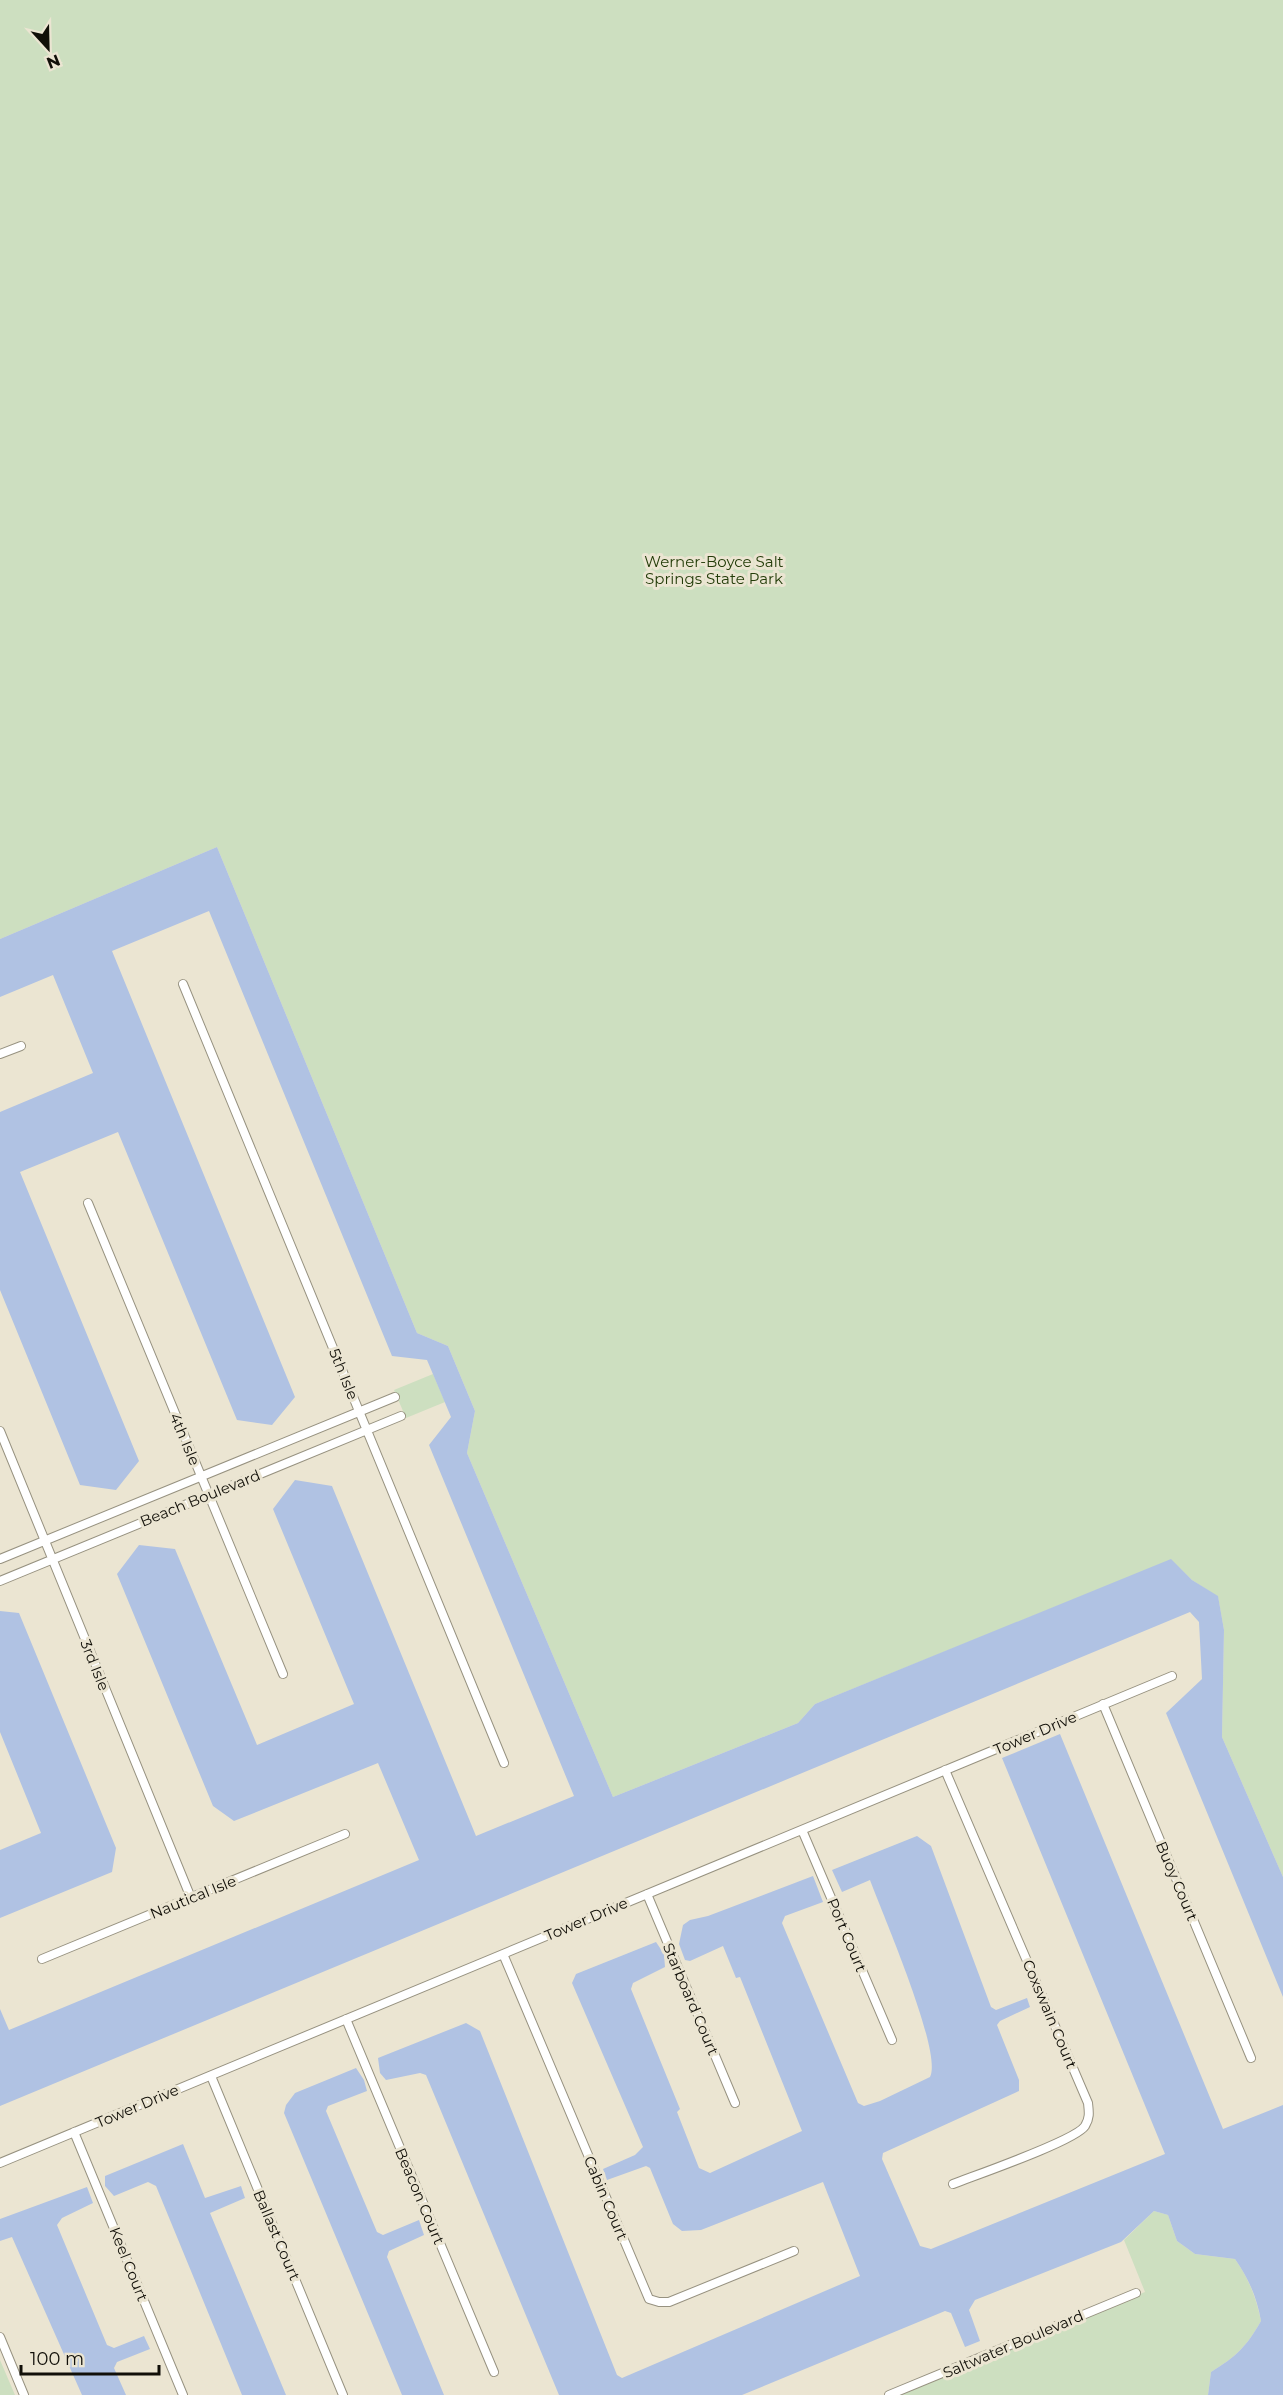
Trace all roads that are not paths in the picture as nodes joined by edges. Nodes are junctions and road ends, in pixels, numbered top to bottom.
1 (183, 984) dead end
2 (21, 1046) dead end
3 (0, 1054) edge
4 (88, 1203) dead end
5 (395, 1397) dead end
6 (359, 1412) junction
7 (401, 1416) dead end
8 (366, 1430) junction
9 (0, 1431) edge
10 (201, 1477) junction
11 (209, 1495) junction
12 (45, 1541) junction
13 (0, 1559) edge
14 (52, 1559) junction
15 (0, 1581) edge
16 (283, 1674) dead end
17 (1172, 1676) dead end
18 (1102, 1704) junction
19 (504, 1763) dead end
20 (945, 1770) junction
21 (802, 1830) junction
22 (345, 1834) dead end
23 (647, 1894) junction
24 (191, 1898) junction
25 (503, 1954) junction
26 (42, 1959) dead end
27 (346, 2019) junction
28 (892, 2040) dead end
29 (1251, 2058) dead end
30 (211, 2076) junction
31 (735, 2103) dead end
32 (74, 2132) junction
33 (0, 2163) edge
34 (953, 2184) dead end
35 (794, 2251) dead end
36 (1136, 2293) dead end
37 (0, 2337) edge
38 (494, 2372) dead end
39 (24, 2395) edge
40 (183, 2395) edge
41 (343, 2395) edge
42 (889, 2395) edge

1 - 6 street, 5th Isle
2 - 3 street
4 - 10 street, 4th Isle
5 - 6 street, Beach Boulevard
6 - 8 street, 5th Isle
6 - 10 street, Beach Boulevard
7 - 8 street, Beach Boulevard
8 - 11 street, Beach Boulevard
8 - 19 street, 5th Isle
9 - 12 street, 3rd Isle
10 - 11 street, 4th Isle
10 - 12 street, Beach Boulevard
11 - 14 street, Beach Boulevard
11 - 16 street, 4th Isle
12 - 13 street, Beach Boulevard
12 - 14 street, 3rd Isle
14 - 15 street, Beach Boulevard
14 - 24 street, 3rd Isle
17 - 18 street, Tower Drive
18 - 20 street, Tower Drive
18 - 29 street, Buoy Court
20 - 21 street, Tower Drive
20 - 34 street, Coxswain Court
21 - 23 street, Tower Drive
21 - 28 street, Port Court
22 - 24 street, Nautical Isle
23 - 25 street, Tower Drive
23 - 31 street, Starboard Court
24 - 26 street, Nautical Isle
25 - 27 street, Tower Drive
25 - 35 street, Cabin Court
27 - 30 street, Tower Drive
27 - 38 street, Beacon Court
30 - 32 street, Tower Drive
30 - 41 street, Ballast Court
32 - 33 street, Tower Drive
32 - 40 street, Keel Court
36 - 42 street, Saltwater Boulevard
37 - 39 street

